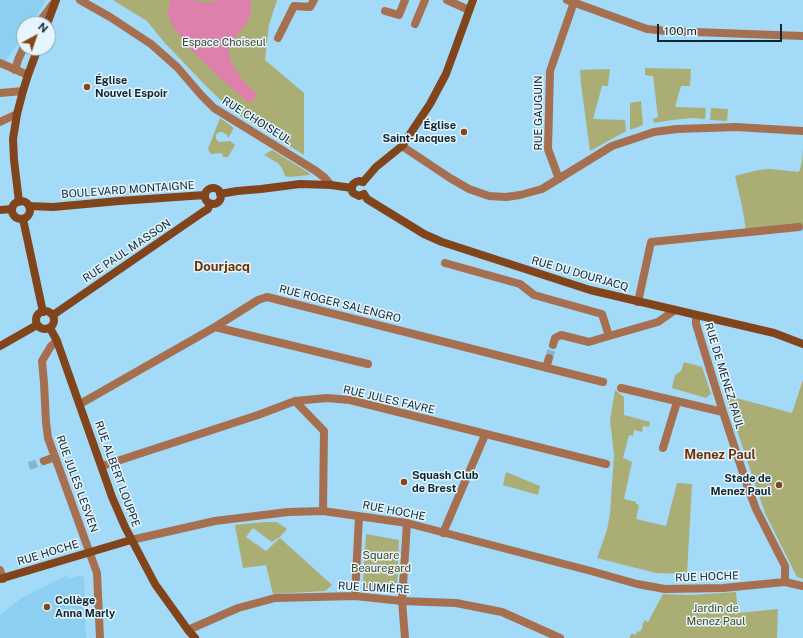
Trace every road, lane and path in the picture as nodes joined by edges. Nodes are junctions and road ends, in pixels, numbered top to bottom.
1 (56, 0) edge
2 (80, 0) edge
3 (314, 0) edge
4 (405, 0) edge
5 (425, 0) edge
6 (447, 0) edge
7 (472, 0) edge
8 (571, 1) edge
9 (469, 10) junction
10 (385, 11) dead end
11 (44, 16) edge
12 (50, 16) edge
13 (415, 24) dead end
14 (803, 36) edge
15 (278, 38) dead end
16 (20, 56) edge
17 (35, 56) edge
18 (0, 63) edge
19 (15, 70) junction
20 (28, 75) junction
21 (23, 91) junction
22 (0, 93) edge
23 (17, 114) junction
24 (0, 122) edge
25 (803, 130) edge
26 (402, 146) junction
27 (559, 179) junction
28 (363, 182) junction
29 (331, 185) junction
30 (352, 188) junction
31 (220, 194) junction
32 (364, 194) junction
33 (205, 195) junction
34 (19, 202) junction
35 (210, 203) junction
36 (29, 206) junction
37 (53, 207) junction
38 (12, 209) junction
39 (0, 210) edge
40 (26, 217) junction
41 (799, 227) dead end
42 (445, 263) dead end
43 (638, 302) junction
44 (675, 310) junction
45 (42, 312) junction
46 (53, 315) junction
47 (696, 315) junction
48 (37, 325) junction
49 (214, 327) junction
50 (50, 328) junction
51 (609, 336) junction
52 (57, 341) junction
53 (803, 344) edge
54 (553, 345) tunnel mouth
55 (0, 346) edge
56 (549, 358) tunnel mouth
57 (368, 364) dead end
58 (546, 368) junction
59 (603, 382) dead end
60 (621, 388) dead end
61 (295, 402) junction
62 (677, 402) junction
63 (80, 404) junction
64 (722, 412) junction
65 (485, 435) junction
66 (663, 448) dead end
67 (55, 457) junction
68 (44, 461) tunnel mouth
69 (606, 464) dead end
70 (102, 466) junction
71 (323, 511) junction
72 (359, 516) junction
73 (407, 523) junction
74 (443, 533) junction
75 (131, 540) junction
76 (90, 552) junction
77 (0, 570) edge
78 (2, 579) edge
79 (785, 582) junction
80 (803, 586) edge
81 (355, 596) junction
82 (402, 601) junction
83 (188, 630) junction
84 (100, 638) edge
85 (195, 638) edge
86 (405, 638) edge
87 (560, 638) edge

1 - 11 street
1 - 12 main road
2 - 29 street, RUE CHOISEUL
3 - 15 street
4 - 10 street
5 - 13 street
6 - 9 street
7 - 9 main road
8 - 14 street
8 - 27 street, RUE GAUGUIN
9 - 26 main road
16 - 19 street
17 - 20 main road
18 - 19 street
19 - 20 street
20 - 21 main road
21 - 22 street
21 - 23 main road
23 - 24 street
23 - 34 main road
25 - 27 street
26 - 27 street
26 - 28 main road
28 - 30 main road
28 - 32 main road
29 - 30 main road, BOULEVARD MONTAIGNE
29 - 31 main road, BOULEVARD MONTAIGNE
30 - 32 main road
31 - 33 main road, BOULEVARD MONTAIGNE
31 - 35 main road
32 - 43 main road, RUE DU DOURJACQ
33 - 35 main road, BOULEVARD MONTAIGNE
33 - 37 main road, BOULEVARD MONTAIGNE
34 - 36 main road
34 - 38 main road
35 - 46 main road, RUE PAUL MASSON
36 - 37 main road, BOULEVARD MONTAIGNE
36 - 40 main road
37 - 40 main road, BOULEVARD MONTAIGNE
38 - 39 main road
38 - 40 main road
40 - 45 main road
41 - 43 street
42 - 51 street
43 - 44 main road, RUE DU DOURJACQ
44 - 47 main road, RUE DU DOURJACQ
44 - 51 street
45 - 46 main road
45 - 48 main road
46 - 50 main road
47 - 53 main road, RUE DU DOURJACQ
47 - 64 street, RUE DE MENEZ PAUL
48 - 50 main road
48 - 55 main road
49 - 57 street
49 - 58 street, RUE ROGER SALENGRO
49 - 63 street, RUE ROGER SALENGRO
50 - 52 main road, RUE ALBERT LOUPPE
51 - 54 street
52 - 63 main road, RUE ALBERT LOUPPE
52 - 67 street, RUE JULES LESVEN
56 - 58 street
58 - 59 street, RUE ROGER SALENGRO
60 - 62 street
61 - 65 street, RUE JULES FAVRE
61 - 70 street, RUE JULES FAVRE
61 - 71 street
62 - 64 street
62 - 66 street
63 - 70 main road, RUE ALBERT LOUPPE
64 - 79 street, RUE DE MENEZ PAUL
65 - 69 street, RUE JULES FAVRE
65 - 74 street
67 - 68 street
67 - 76 street, RUE JULES LESVEN
70 - 75 main road, RUE ALBERT LOUPPE
71 - 72 street, RUE HOCHE
71 - 75 street, RUE HOCHE
72 - 73 street, RUE HOCHE
72 - 81 street
73 - 74 street, RUE HOCHE
73 - 82 street
74 - 79 street, RUE HOCHE
75 - 76 main road, RUE HOCHE
75 - 83 main road, RUE ALBERT LOUPPE
76 - 78 main road, RUE HOCHE
76 - 84 street, RUE JULES LESVEN
77 - 78 street
79 - 80 street
81 - 82 street, RUE LUMIÈRE
81 - 83 street, RUE LUMIÈRE
82 - 86 street
82 - 87 street, RUE LUMIÈRE
83 - 85 main road, RUE ALBERT LOUPPE

